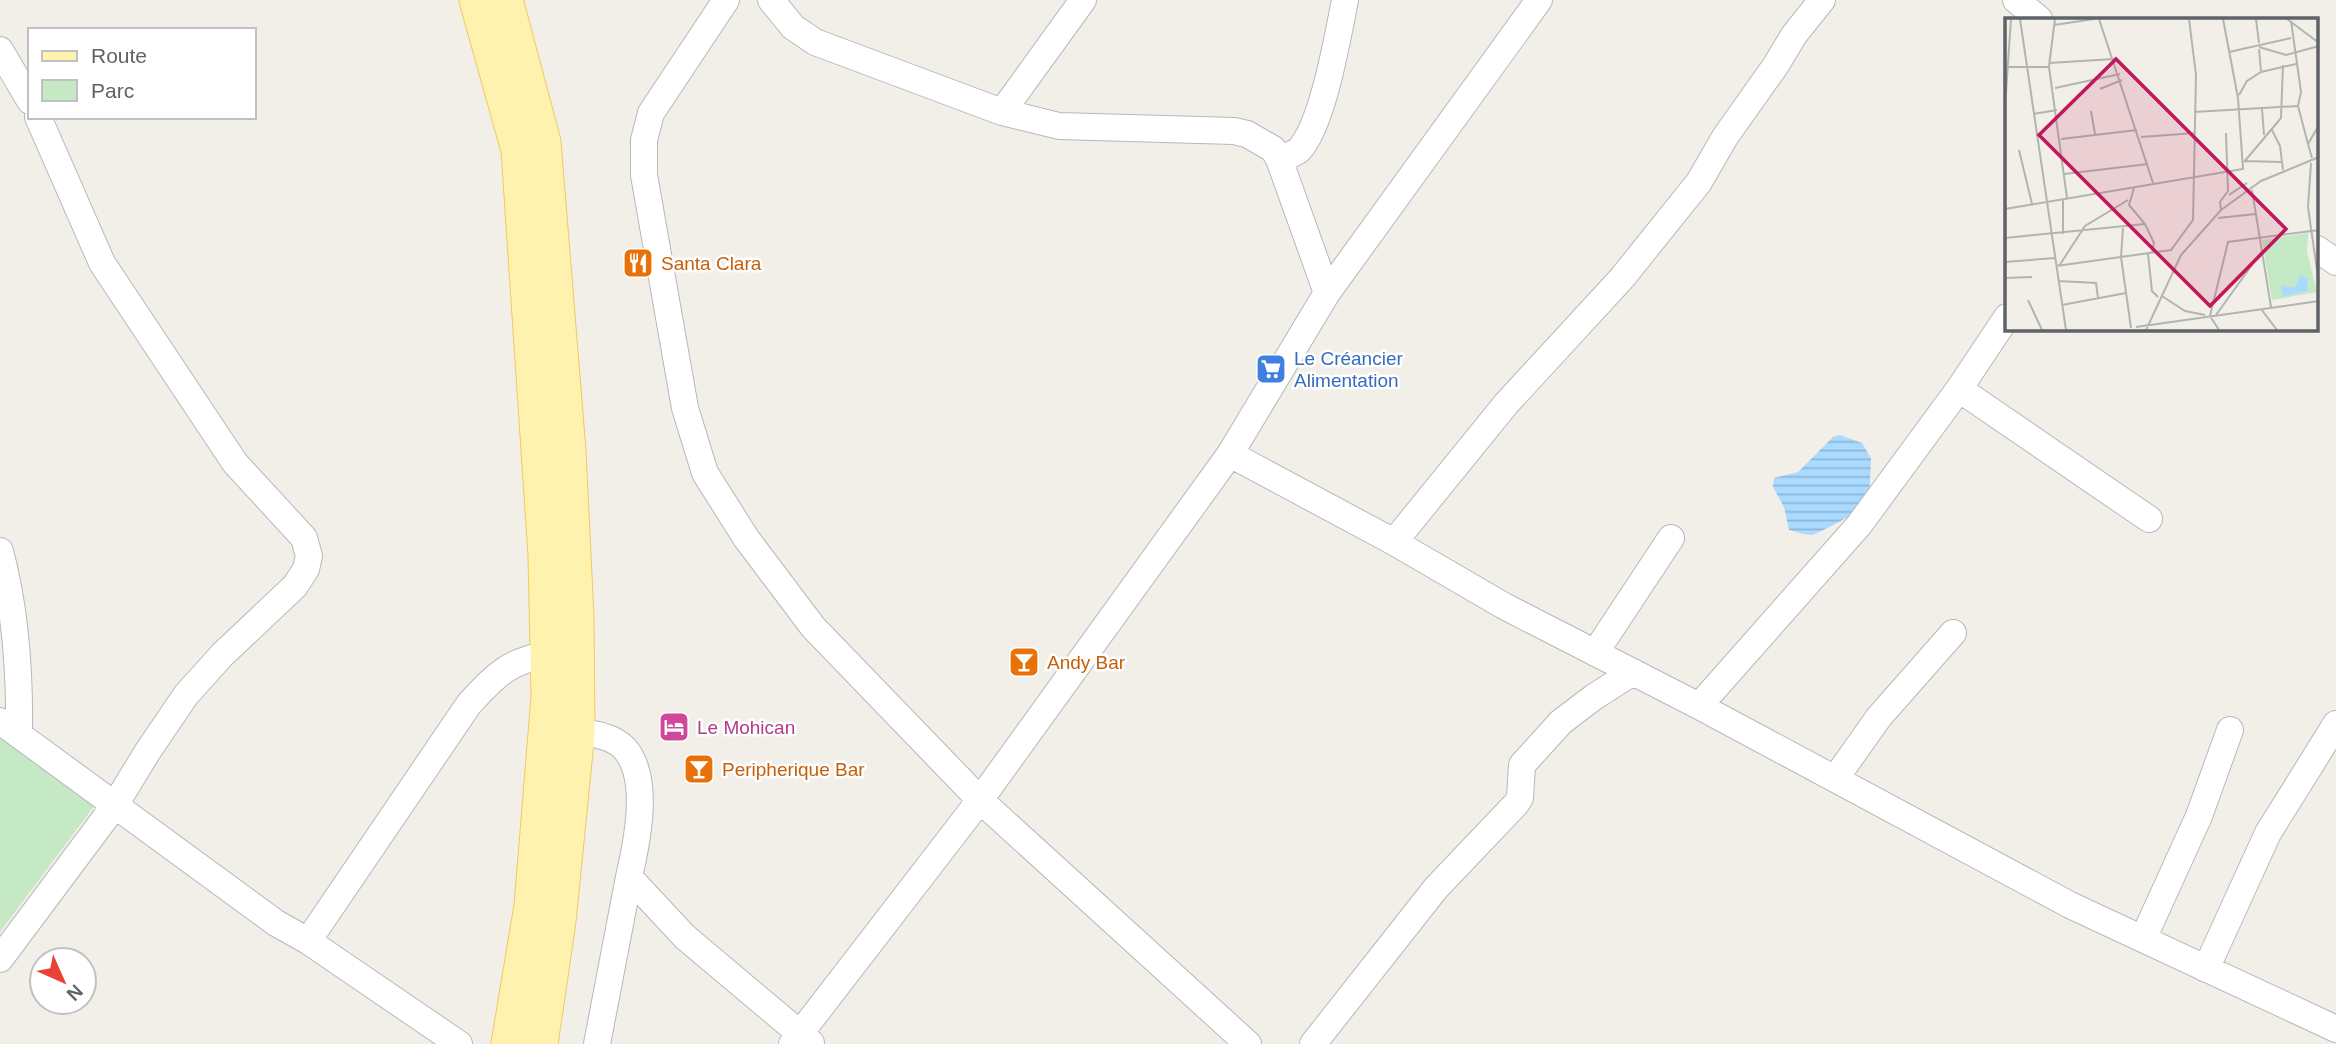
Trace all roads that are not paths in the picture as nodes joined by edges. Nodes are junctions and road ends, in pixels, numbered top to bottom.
1 (476, 0) edge
2 (506, 0) edge
3 (726, 0) edge
4 (771, 0) edge
5 (1083, 0) edge
6 (1345, 0) edge
7 (1539, 0) edge
8 (1822, 0) edge
9 (2016, 0) edge
10 (2038, 18) edge
11 (0, 50) edge
12 (28, 98) edge
13 (1002, 112) junction
14 (39, 119) edge
15 (1279, 159) junction
16 (2318, 250) edge
17 (2336, 262) edge
18 (1327, 293) junction
19 (2005, 320) edge
20 (1959, 389) junction
21 (1230, 454) junction
22 (2149, 519) dead end
23 (1671, 538) dead end
24 (1394, 542) junction
25 (0, 551) edge
26 (1954, 633) dead end
27 (1595, 653) junction
28 (548, 654) junction
29 (1633, 672) junction
30 (1699, 706) junction
31 (2336, 724) edge
32 (9, 728) edge
33 (2230, 730) dead end
34 (578, 731) junction
35 (1835, 779) junction
36 (980, 800) junction
37 (115, 805) junction
38 (629, 877) junction
39 (2143, 939) junction
40 (308, 941) junction
41 (0, 959) edge
42 (2206, 969) junction
43 (2336, 1029) edge
44 (802, 1040) edge
45 (459, 1044) edge
46 (508, 1044) edge
47 (541, 1044) edge
48 (597, 1044) edge
49 (1248, 1044) edge
50 (1313, 1044) edge

1 - 28 main road
2 - 34 main road
3 - 36 street
4 - 13 street
5 - 13 street
6 - 15 street
7 - 18 street
8 - 24 street
9 - 10 street
11 - 12 street
13 - 15 street
14 - 37 street
15 - 18 street
16 - 17 street
18 - 21 street
19 - 20 street
20 - 22 street
20 - 30 street
21 - 24 street
21 - 36 street
23 - 27 street
24 - 27 street
25 - 32 street
26 - 35 street
27 - 29 street
28 - 40 street
28 - 46 main road
29 - 30 street
29 - 50 street
30 - 35 street
31 - 42 street
32 - 37 street
33 - 39 street
34 - 38 street
34 - 47 main road
35 - 39 street
36 - 44 street
36 - 49 street
37 - 40 street
37 - 41 street
38 - 44 street
38 - 48 street
39 - 42 street
40 - 45 street
42 - 43 street

